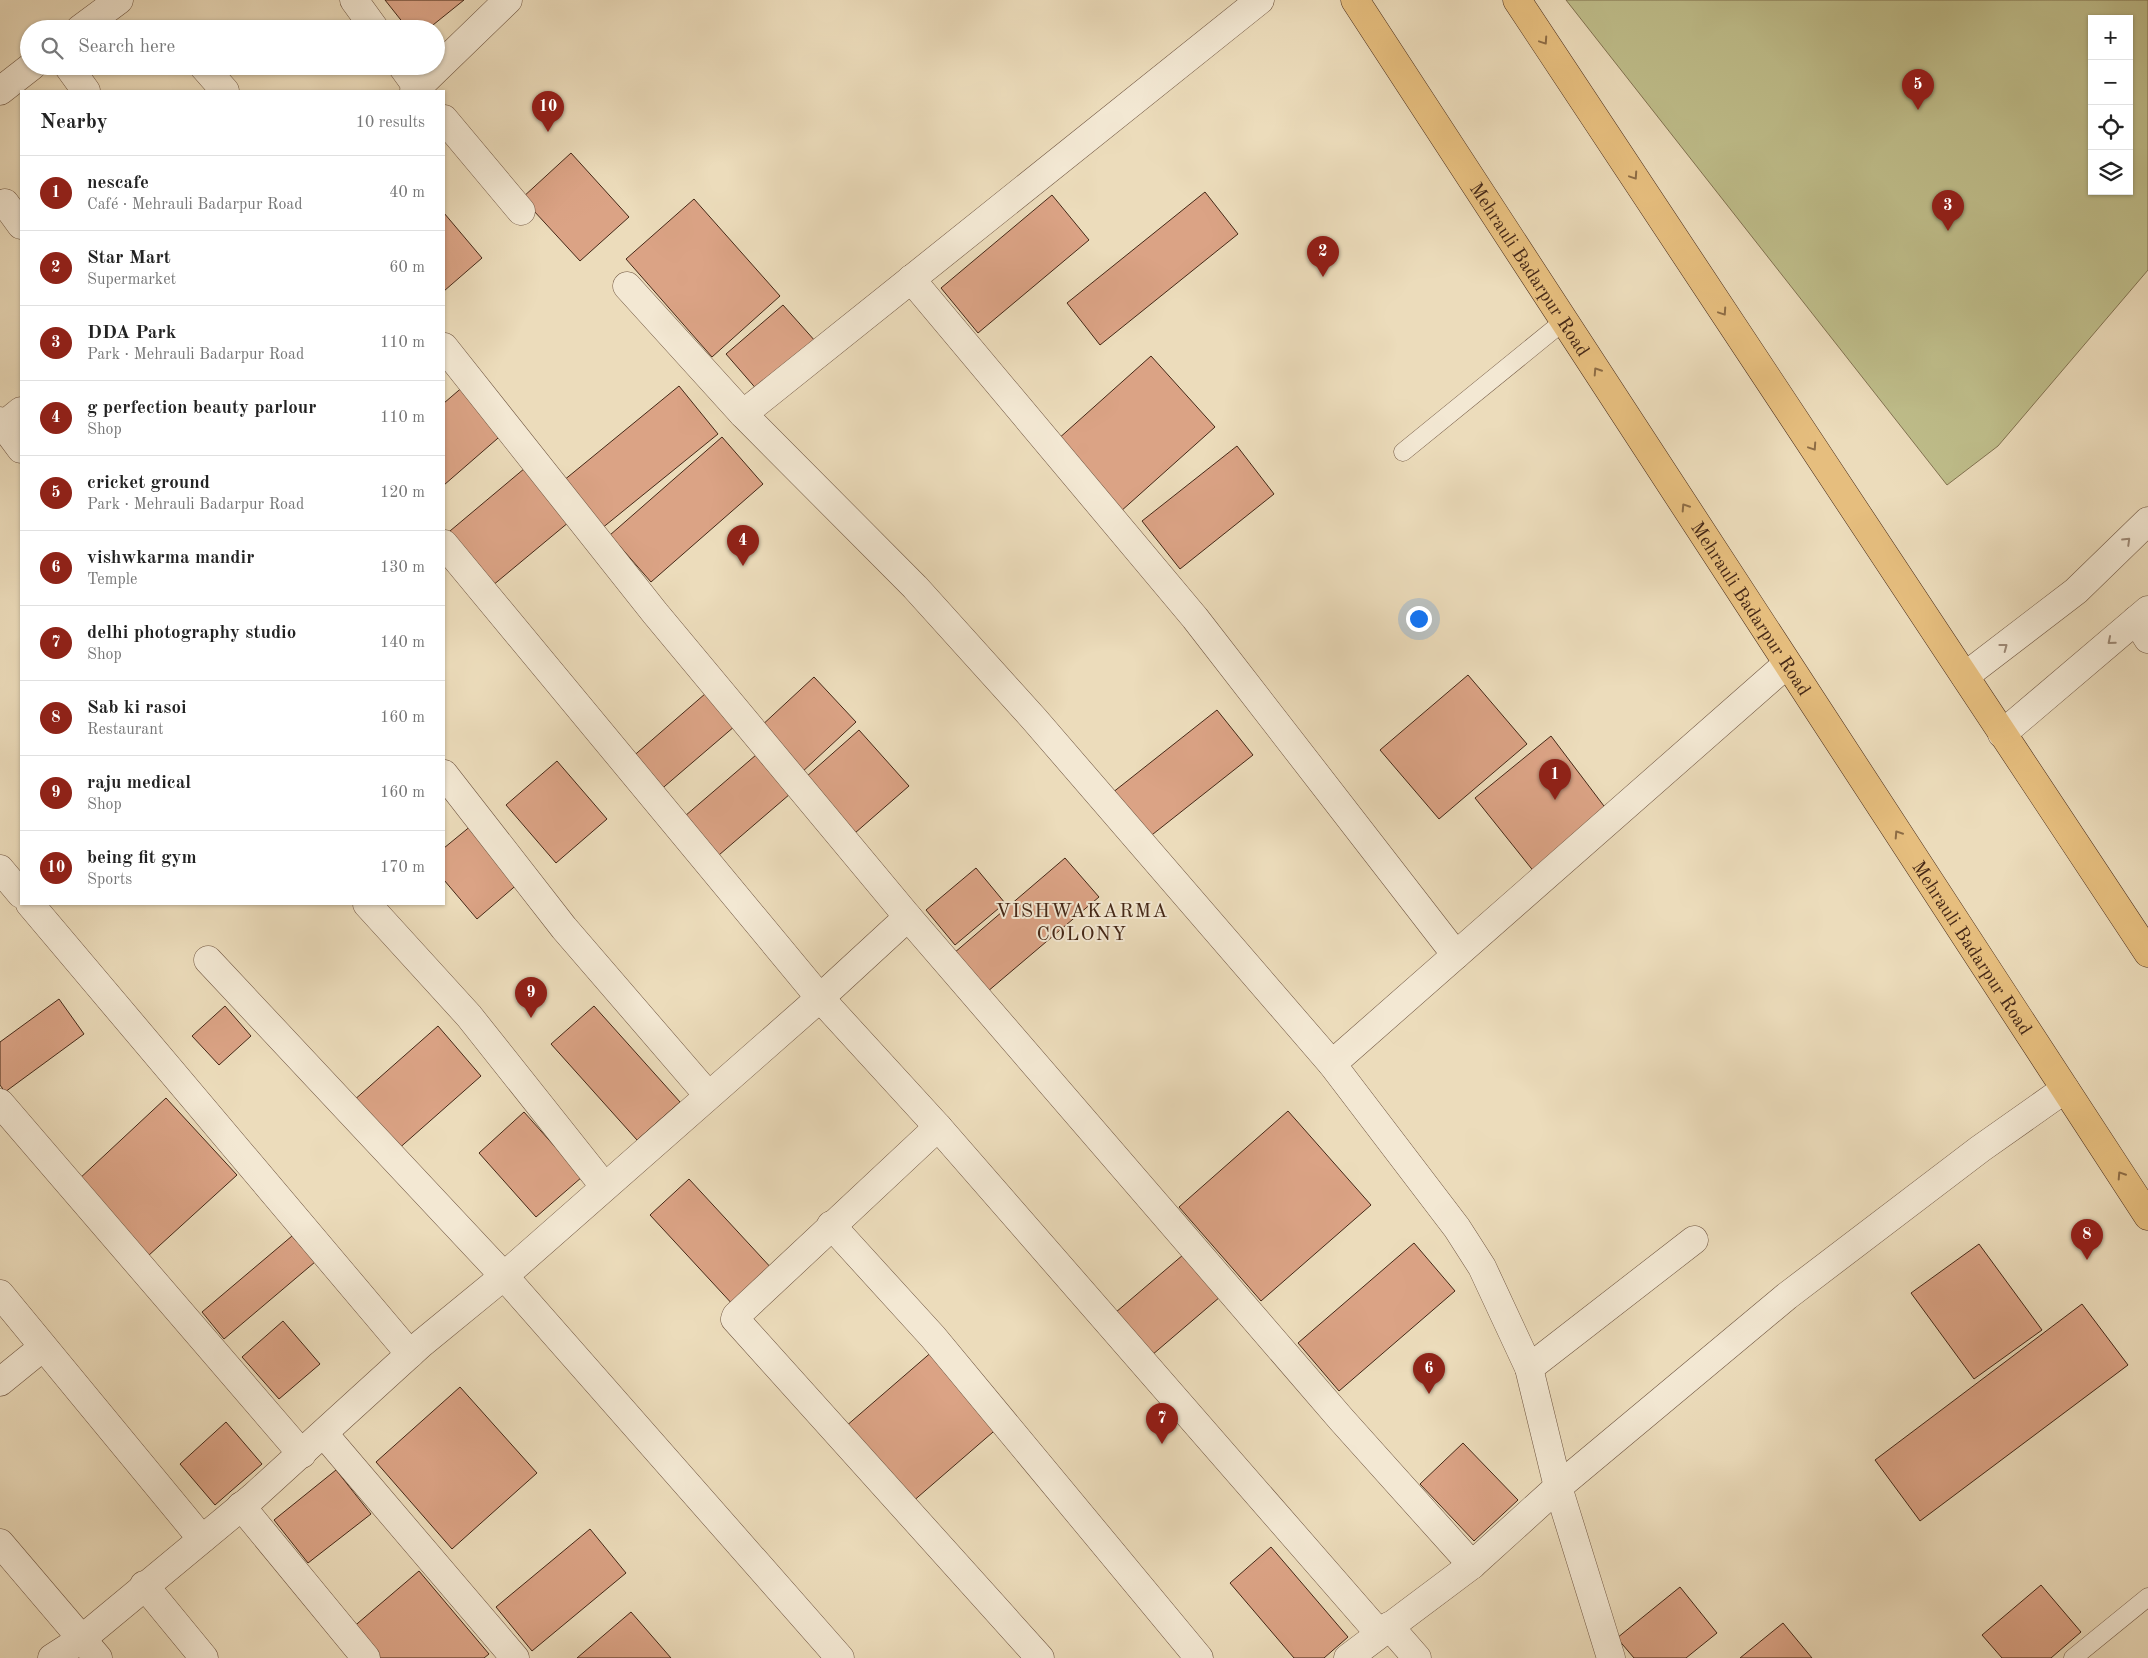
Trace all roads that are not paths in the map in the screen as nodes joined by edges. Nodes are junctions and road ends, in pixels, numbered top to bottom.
1 (119, 0) edge
2 (354, 0) edge
3 (508, 0) edge
4 (1260, 0) edge
5 (1355, 0) edge
6 (1517, 0) edge
7 (92, 20) edge
8 (368, 20) edge
9 (445, 62) edge
10 (20, 75) edge
11 (74, 75) edge
12 (211, 75) edge
13 (408, 75) edge
14 (432, 75) edge
15 (85, 90) edge
16 (224, 90) edge
17 (417, 90) edge
18 (0, 91) edge
19 (445, 121) edge
20 (5, 203) dead end
21 (521, 211) dead end
22 (20, 223) edge
23 (911, 279) junction
24 (627, 286) dead end
25 (1564, 321) junction
26 (445, 348) edge
27 (743, 414) junction
28 (6, 421) edge
29 (20, 447) edge
30 (1403, 452) dead end
31 (2148, 521) edge
32 (445, 545) edge
33 (2144, 623) edge
34 (1787, 664) junction
35 (1965, 676) junction
36 (2002, 734) junction
37 (445, 775) edge
38 (0, 869) edge
39 (20, 893) edge
40 (31, 905) edge
41 (368, 905) edge
42 (908, 917) junction
43 (2148, 953) edge
44 (1456, 955) junction
45 (208, 960) dead end
46 (820, 998) junction
47 (1332, 1064) junction
48 (2065, 1089) junction
49 (708, 1096) junction
50 (0, 1103) edge
51 (938, 1126) junction
52 (604, 1186) junction
53 (2148, 1216) edge
54 (831, 1225) junction
55 (1694, 1240) dead end
56 (504, 1276) junction
57 (0, 1294) edge
58 (43, 1347) junction
59 (410, 1354) junction
60 (1528, 1368) junction
61 (0, 1382) edge
62 (324, 1434) junction
63 (302, 1454) junction
64 (1558, 1487) junction
65 (241, 1506) junction
66 (202, 1539) junction
67 (0, 1543) edge
68 (1472, 1565) junction
69 (144, 1585) junction
70 (2148, 1597) edge
71 (1384, 1630) junction
72 (90, 1648) edge
73 (52, 1658) edge
74 (204, 1658) edge
75 (366, 1658) edge
76 (515, 1658) edge
77 (840, 1658) edge
78 (1040, 1658) edge
79 (1198, 1658) edge
80 (1348, 1658) edge
81 (1417, 1658) edge
82 (1611, 1658) edge
83 (2073, 1658) edge

1 - 7 street
2 - 8 street
3 - 9 street
4 - 23 street
5 - 25 main road, Mehrauli Badarpur Road
6 -> 35 main road
10 - 18 street
11 - 15 street
12 - 16 street
13 - 17 street
14 - 17 street
19 - 21 street
20 - 22 street
23 - 27 street
23 - 44 street
24 - 27 street
25 - 30 lane
34 -> 25 main road, Mehrauli Badarpur Road
26 - 42 street
27 - 47 street
28 - 29 street
35 -> 31 street
32 - 46 street
33 -> 36 street
34 - 44 street
48 -> 34 main road, Mehrauli Badarpur Road
35 - 36 main road
36 - 43 main road
37 - 49 street
38 - 39 street
40 - 59 street
41 - 52 street
42 - 46 street
42 - 68 street
44 - 47 street
45 - 56 street
46 - 49 street
46 - 51 street
47 - 60 street
53 -> 48 main road, Mehrauli Badarpur Road
48 - 64 street
49 - 52 street
50 - 63 street
51 - 54 street
51 - 71 street
52 - 56 street
54 - 78 street
54 - 79 street
55 - 60 street
56 - 59 street
56 - 77 street
57 - 58 street
58 - 61 street
58 - 66 street
59 - 62 street
60 - 64 street
62 - 63 street
62 - 76 street
63 - 65 street
64 - 68 street
64 - 82 street
65 - 66 street
65 - 75 street
66 - 69 street
67 - 72 street
68 - 71 street
69 - 72 street
69 - 74 street
70 - 83 lane
71 - 80 street
71 - 81 street
72 - 73 street

